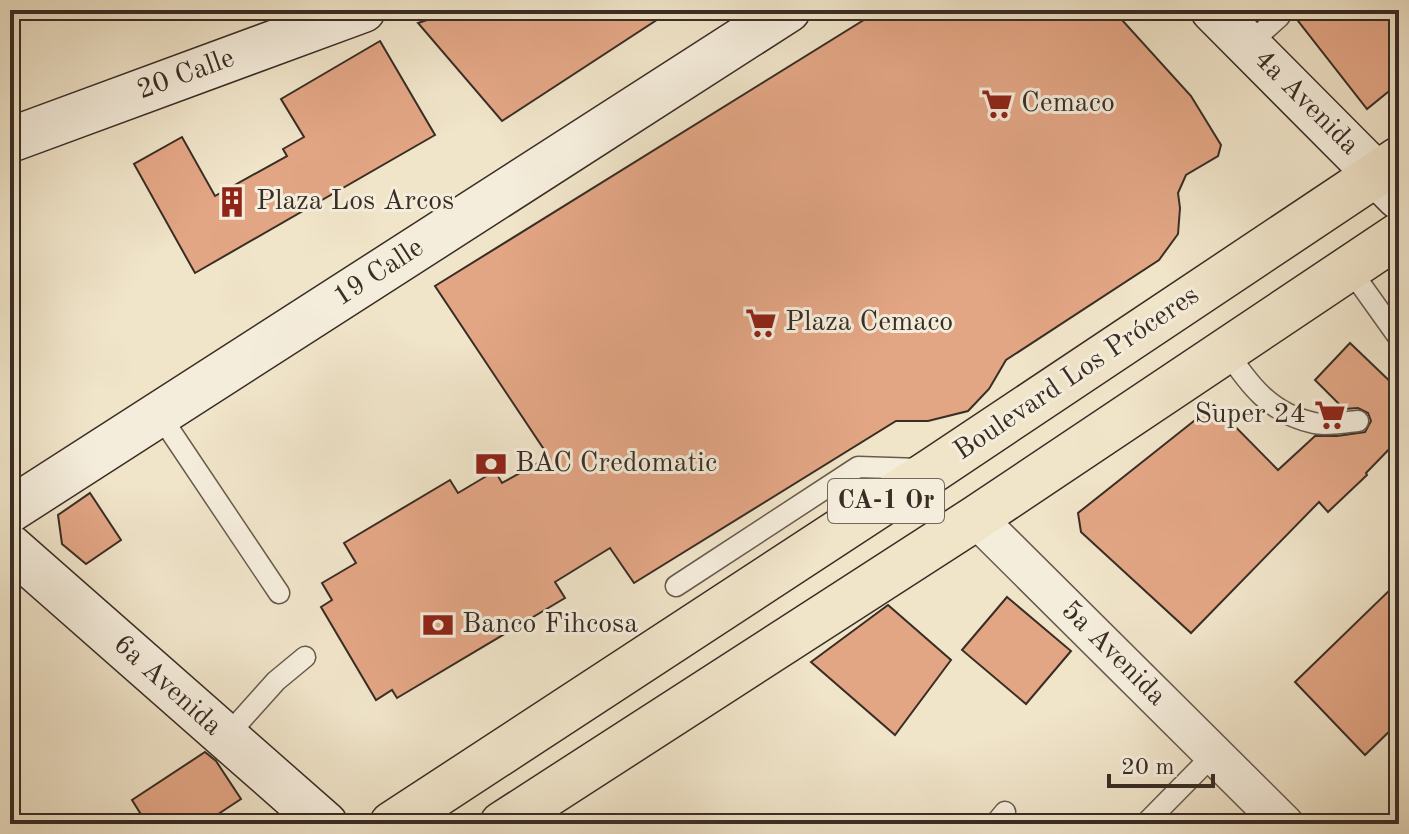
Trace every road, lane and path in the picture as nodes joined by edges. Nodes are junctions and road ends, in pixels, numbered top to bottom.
1 (363, 10) edge
2 (788, 10) edge
3 (1213, 10) edge
4 (1284, 10) edge
5 (303, 20) edge
6 (1248, 45) junction
7 (10, 139) edge
8 (1392, 176) edge
9 (1399, 235) edge
10 (1349, 268) junction
11 (1399, 338) edge
12 (1226, 350) junction
13 (159, 414) junction
14 (1358, 421) dead end
15 (933, 470) junction
16 (10, 510) edge
17 (976, 518) junction
18 (10, 547) edge
19 (676, 586) dead end
20 (279, 593) dead end
21 (305, 657) dead end
22 (225, 738) junction
23 (1214, 754) junction
24 (325, 824) edge
25 (392, 824) edge
26 (502, 824) edge
27 (1145, 824) edge
28 (1284, 824) edge

1 - 5 street, 20 Calle
2 - 13 street, 19 Calle
3 - 6 street, 4a Avenida
4 - 6 lane
5 - 7 street, 20 Calle
6 - 8 street, 4a Avenida
8 - 15 highway, Boulevard Los Próceres / CA-1 Or
9 - 10 highway, CA-1 Or
10 - 11 lane
10 - 12 highway, CA-1 Or
12 - 14 lane
12 - 17 highway, CA-1 Or
13 - 16 street, 19 Calle
13 - 20 lane
15 - 19 lane
15 - 25 highway, Boulevard Los Próceres / CA-1 Or
17 - 23 street, 5a Avenida
17 - 26 highway, CA-1 Or
18 - 22 street, 6a Avenida
21 - 22 lane
22 - 24 street, 6a Avenida
23 - 27 lane
23 - 28 street, 5a Avenida

